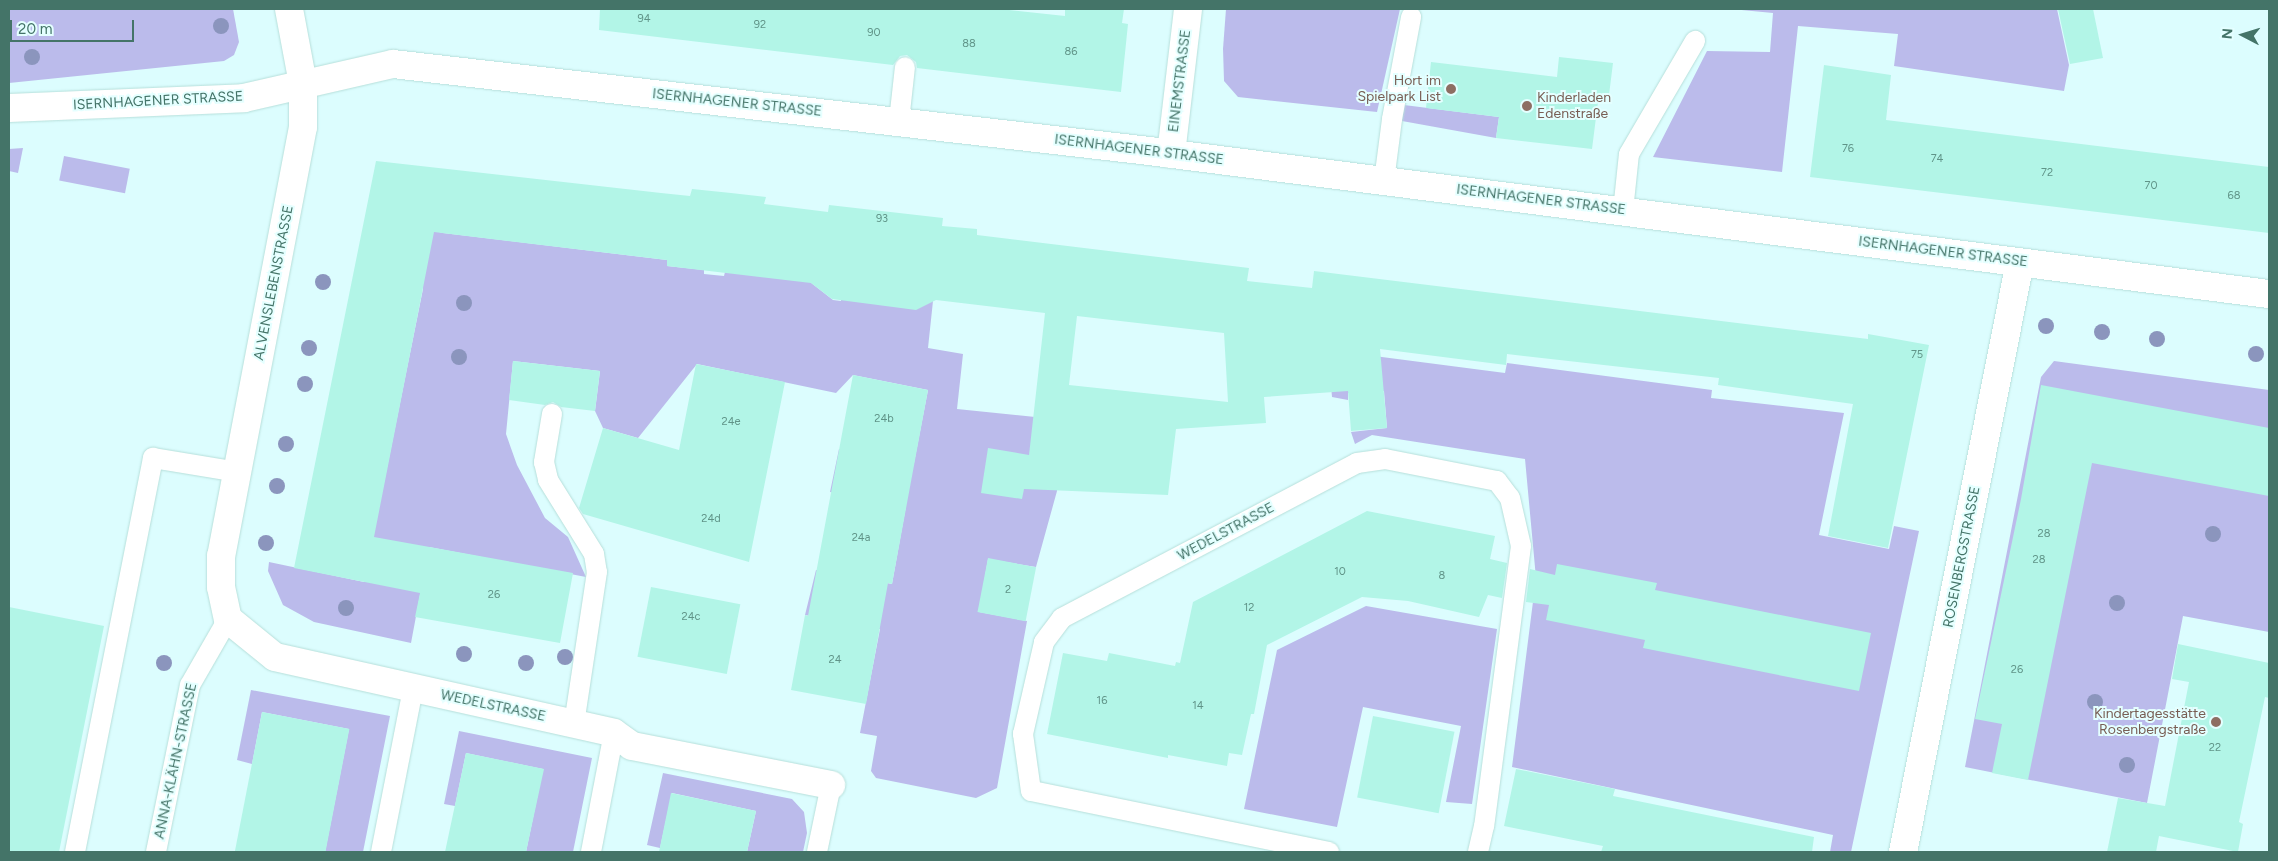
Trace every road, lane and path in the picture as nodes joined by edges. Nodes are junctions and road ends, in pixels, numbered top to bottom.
1 (289, 9) edge
2 (1188, 9) edge
3 (1411, 17) dead end
4 (1695, 41) dead end
5 (905, 66) dead end
6 (303, 84) junction
7 (9, 108) edge
8 (899, 121) junction
9 (1171, 154) junction
10 (1384, 181) junction
11 (1623, 211) junction
12 (2020, 262) junction
13 (2269, 294) edge
14 (552, 414) dead end
15 (238, 472) junction
16 (228, 619) junction
17 (413, 688) junction
18 (574, 724) junction
19 (614, 733) junction
20 (831, 785) joint
21 (75, 852) edge
22 (156, 852) edge
23 (381, 852) edge
24 (591, 852) edge
25 (818, 852) edge
26 (1328, 852) edge
27 (1478, 852) edge
28 (1903, 852) edge

1 - 6 street, ALVENSLEBENSTRASSE
2 - 9 street, EINEMSTRASSE
3 - 10 lane
4 - 11 lane
5 - 8 lane
6 - 7 street, ISERNHAGENER STRASSE
6 - 8 street, ISERNHAGENER STRASSE
6 - 15 street, ALVENSLEBENSTRASSE
8 - 9 street, ISERNHAGENER STRASSE
9 - 10 street, ISERNHAGENER STRASSE
10 - 11 street, ISERNHAGENER STRASSE
11 - 12 street, ISERNHAGENER STRASSE
12 - 13 street, ISERNHAGENER STRASSE
12 - 28 street, ROSENBERGSTRASSE
14 - 18 lane
15 - 16 street, ALVENSLEBENSTRASSE
15 - 21 lane
16 - 17 street, WEDELSTRASSE
16 - 22 lane, ANNA-KLÄHN-STRASSE
17 - 18 street, WEDELSTRASSE
17 - 23 lane
18 - 19 street, WEDELSTRASSE
19 - 20 street, WEDELSTRASSE
19 - 24 lane
20 - 25 lane
26 - 27 lane, WEDELSTRASSE

